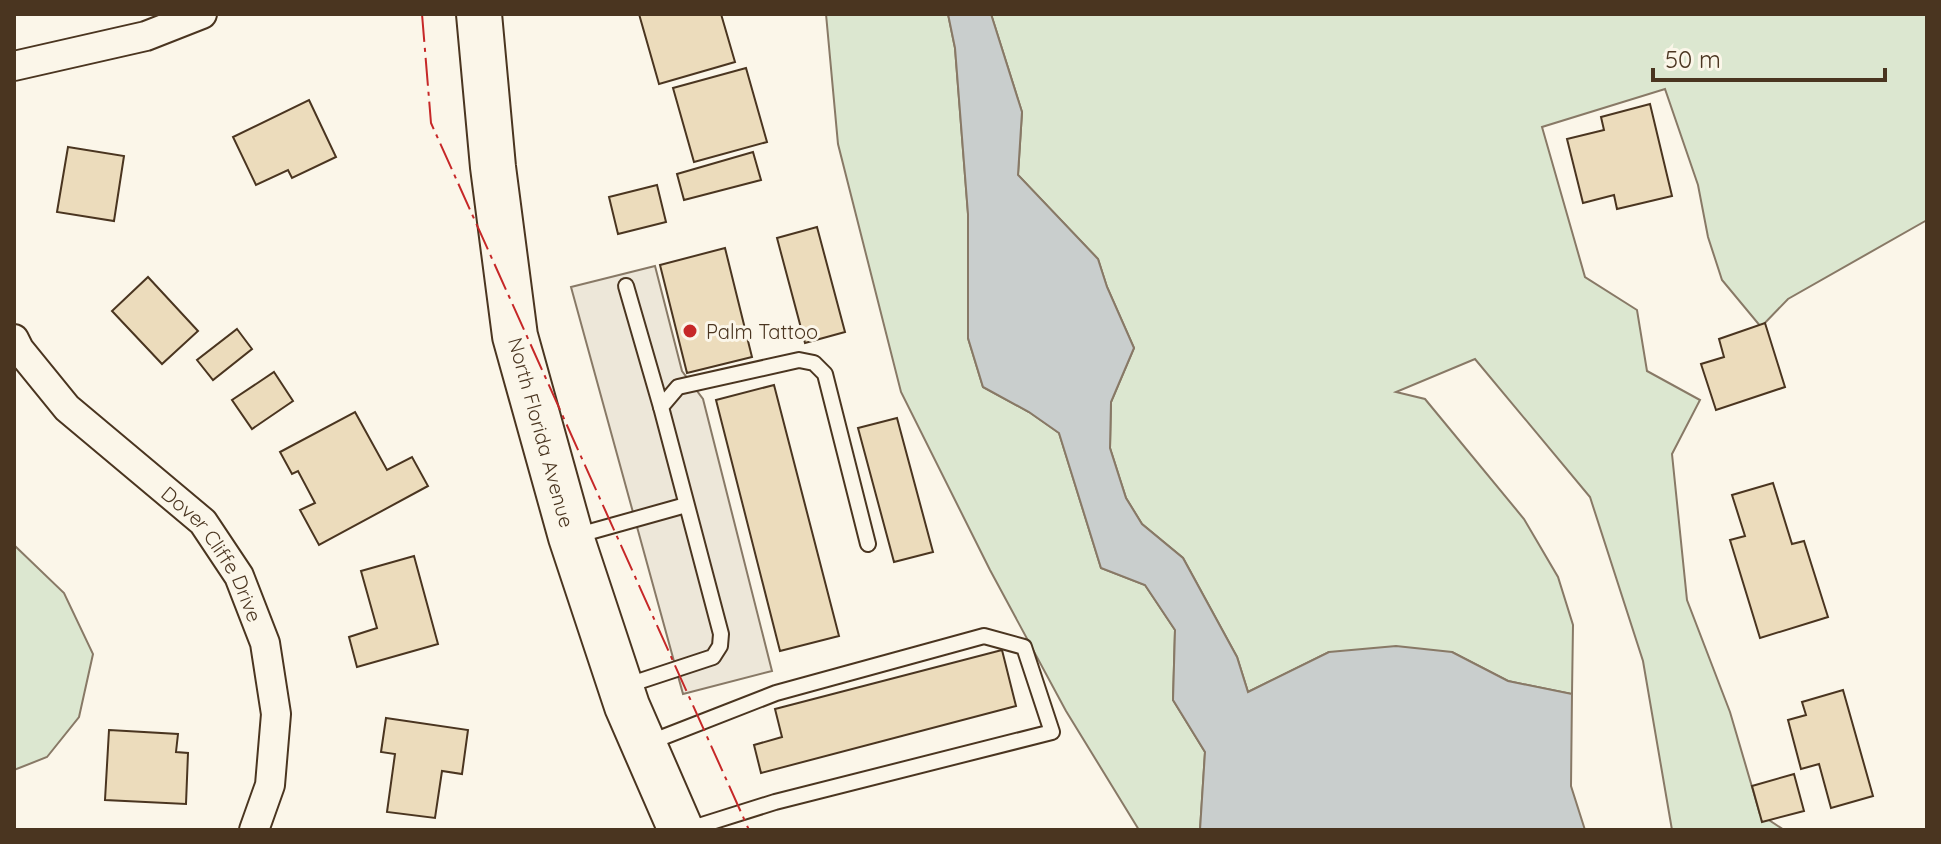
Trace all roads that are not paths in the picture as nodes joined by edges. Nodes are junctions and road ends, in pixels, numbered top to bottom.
1 (202, 14) edge
2 (479, 14) edge
3 (14, 66) edge
4 (626, 286) dead end
5 (14, 339) edge
6 (661, 407) junction
7 (686, 505) junction
8 (571, 537) junction
9 (868, 544) dead end
10 (621, 687) junction
11 (644, 744) junction
12 (254, 830) edge
13 (683, 830) edge

1 - 3 street
2 - 8 main road, North Florida Avenue
4 - 6 lane
5 - 12 street, Dover Cliffe Drive
6 - 7 lane
6 - 9 lane
7 - 8 lane
7 - 10 lane
8 - 10 main road, North Florida Avenue
10 - 11 main road, North Florida Avenue
11 - 13 main road, North Florida Avenue
11 - 13 lane

